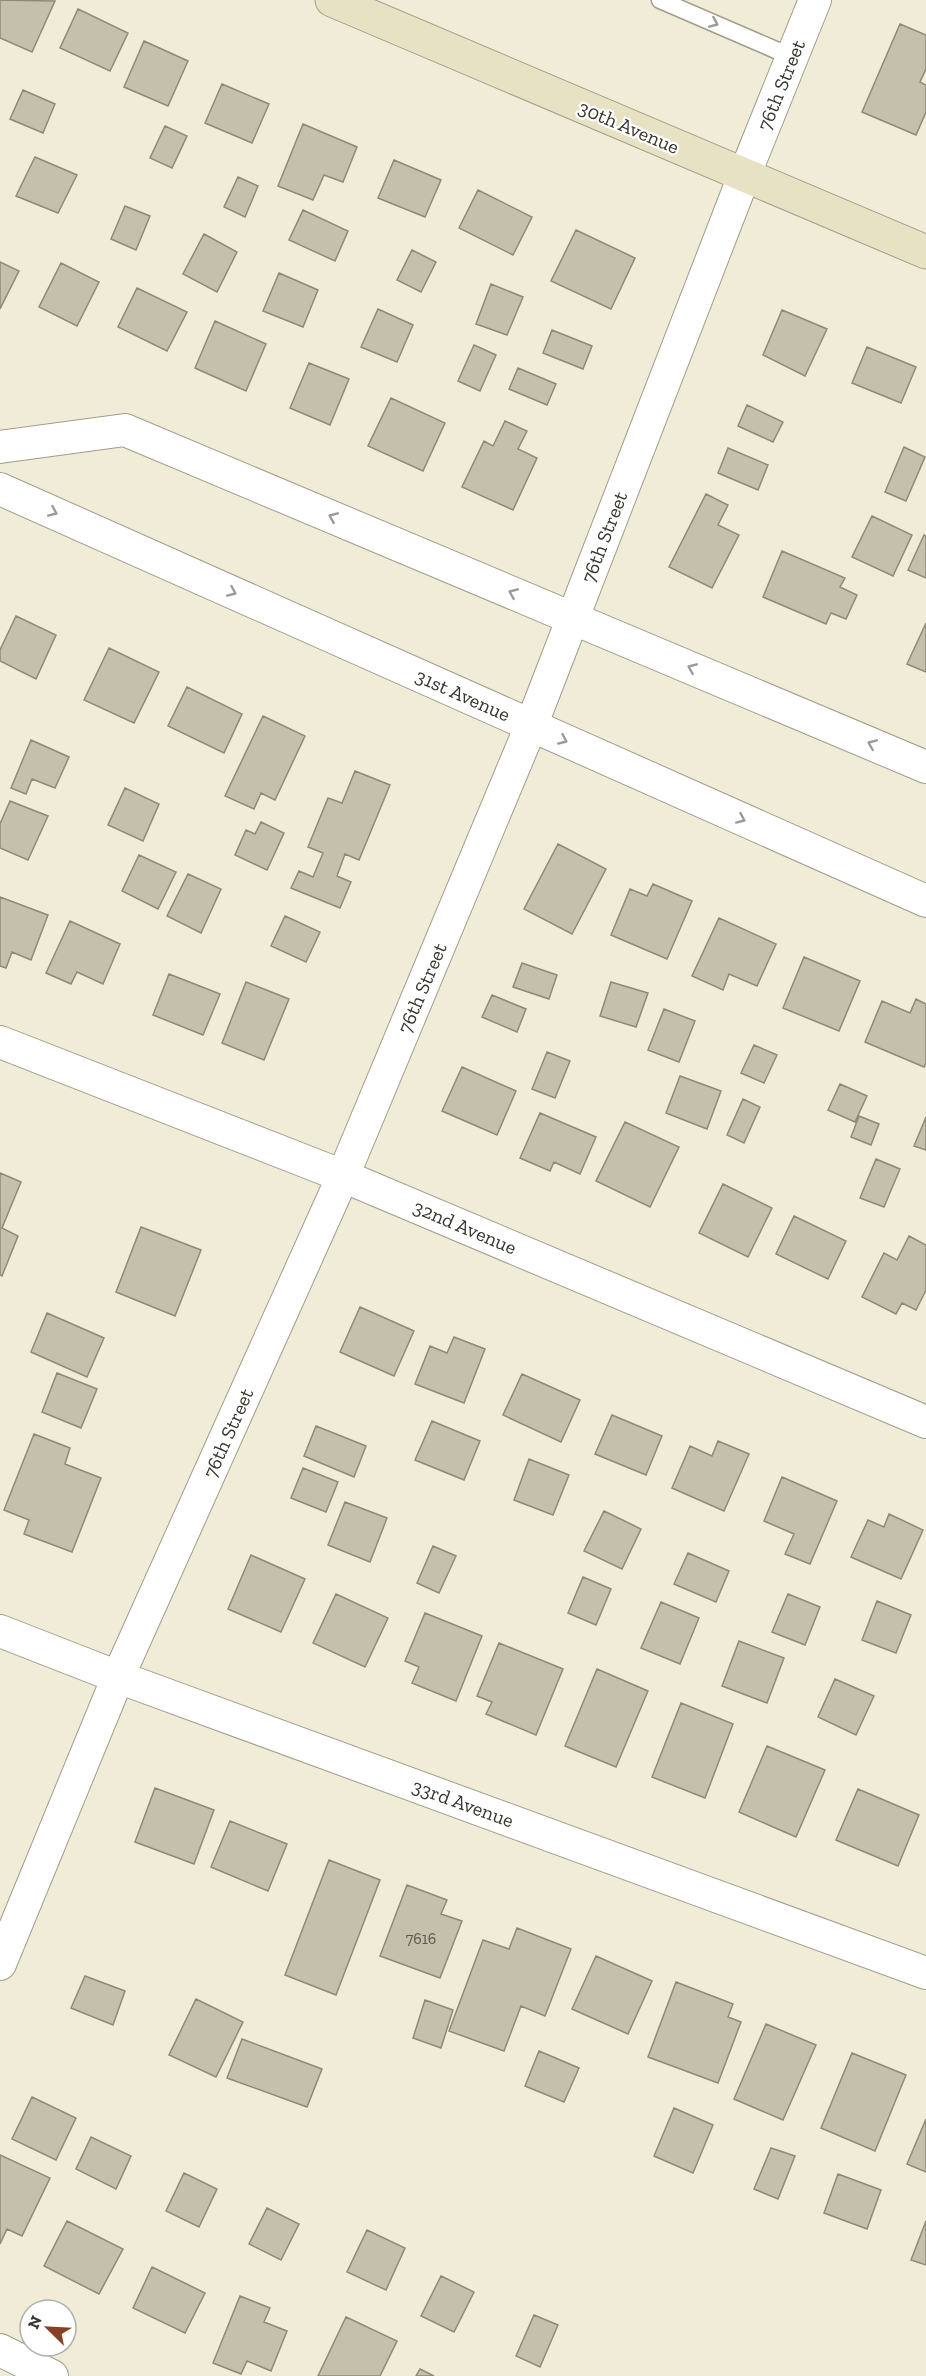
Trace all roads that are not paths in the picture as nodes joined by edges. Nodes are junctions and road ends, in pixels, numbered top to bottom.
1 (332, 0) edge
2 (660, 0) edge
3 (815, 0) edge
4 (792, 57) junction
5 (744, 176) junction
6 (926, 252) edge
7 (0, 447) edge
8 (0, 489) edge
9 (573, 618) junction
10 (531, 726) junction
11 (926, 767) edge
12 (926, 901) edge
13 (0, 1042) edge
14 (343, 1176) junction
15 (926, 1422) edge
16 (0, 1631) edge
17 (118, 1677) junction
18 (0, 1964) edge
19 (926, 1974) edge
20 (0, 2350) edge
21 (52, 2376) edge

1 - 5 street, 30th Avenue
2 -> 4 lane
3 - 4 street, 76th Street
4 - 5 street, 76th Street
5 - 6 street, 30th Avenue
5 - 9 street, 76th Street
9 -> 7 street
8 -> 10 street, 31st Avenue
9 - 10 street, 76th Street
11 -> 9 street
10 -> 12 street, 31st Avenue
10 - 14 street, 76th Street
13 - 14 street, 32nd Avenue
14 - 15 street, 32nd Avenue
14 - 17 street, 76th Street
16 - 17 street, 33rd Avenue
17 - 18 street, 76th Street
17 - 19 street, 33rd Avenue
20 - 21 street

